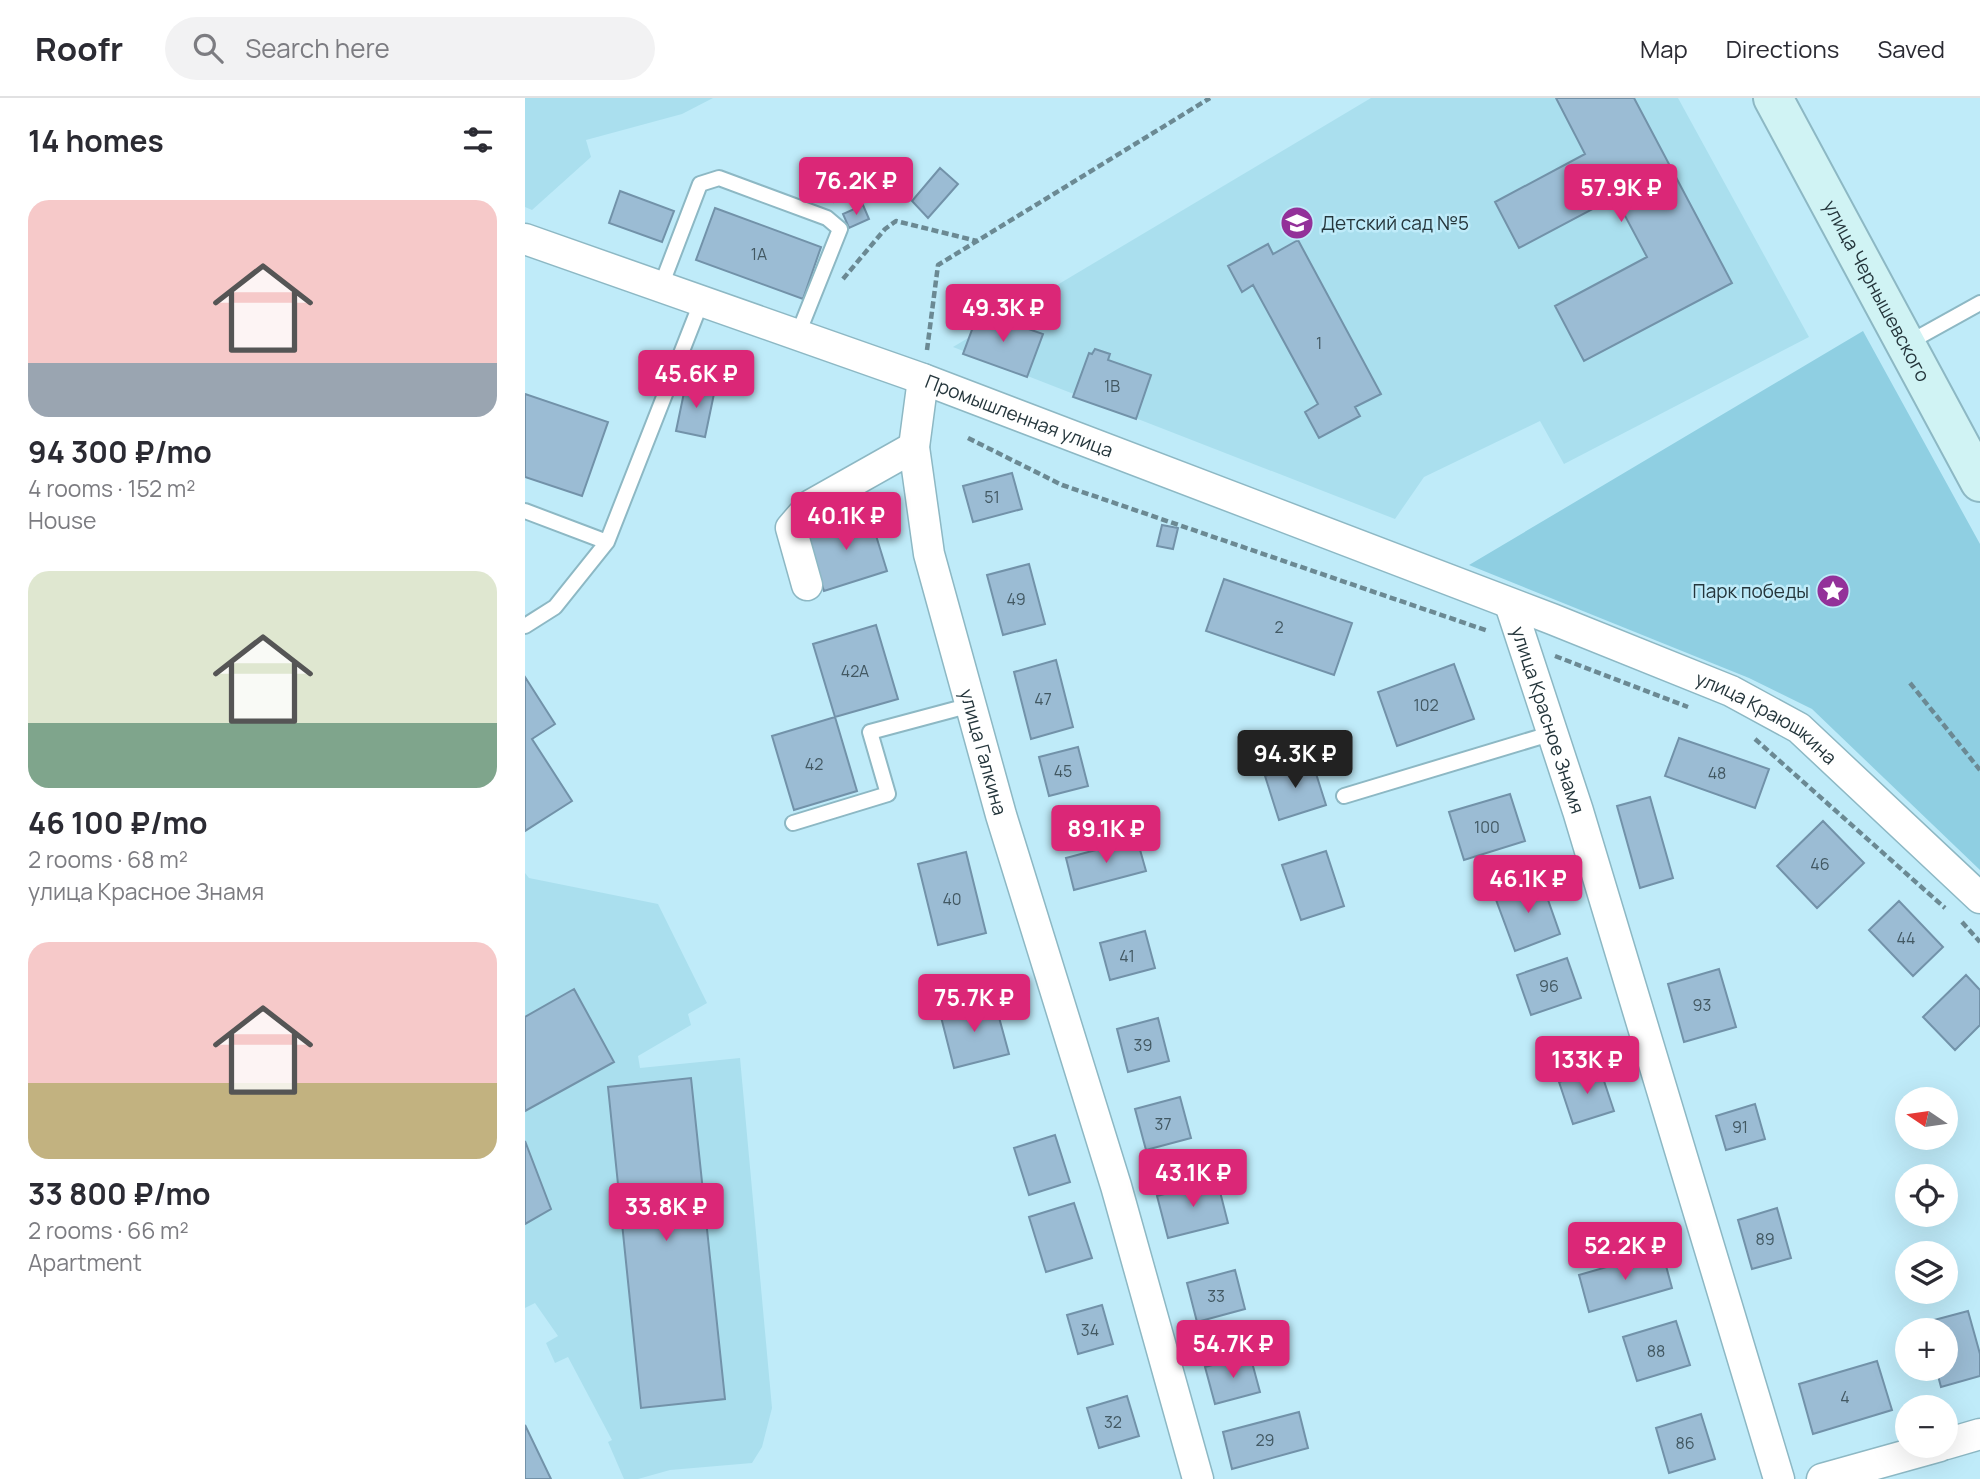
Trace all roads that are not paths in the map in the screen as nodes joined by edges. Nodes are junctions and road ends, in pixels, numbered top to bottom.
1 (1773, 98) edge
2 (525, 239) edge
3 (661, 286) junction
4 (702, 300) junction
5 (1980, 303) edge
6 (803, 322) junction
7 (1904, 345) junction
8 (923, 379) junction
9 (914, 447) junction
10 (1980, 482) edge
11 (525, 511) edge
12 (607, 542) junction
13 (807, 585) dead end
14 (1510, 604) junction
15 (525, 626) edge
16 (971, 705) junction
17 (1553, 733) junction
18 (1344, 796) dead end
19 (793, 823) dead end
20 (1980, 898) edge
21 (1980, 1434) edge
22 (1958, 1440) edge
23 (1897, 1458) edge
24 (1198, 1479) edge
25 (1779, 1479) edge
26 (1822, 1479) edge

1 - 7 main road, улица Чернышевского
2 - 3 street, Промышленная улица
3 - 4 street, Промышленная улица
3 - 6 lane
4 - 6 street, Промышленная улица
4 - 12 lane
5 - 7 lane
6 - 8 street, Промышленная улица
7 - 10 main road, улица Чернышевского
8 - 9 street, улица Галкина
8 - 14 street, Промышленная улица
9 - 13 street
9 - 16 street, улица Галкина
11 - 12 lane
12 - 15 lane
14 - 17 street, улица Красное Знамя
14 - 20 street, улица Краюшкина
16 - 19 lane
16 - 24 street, улица Галкина
17 - 18 lane
17 - 25 street, улица Красное Знамя
21 - 22 street
23 - 26 street

